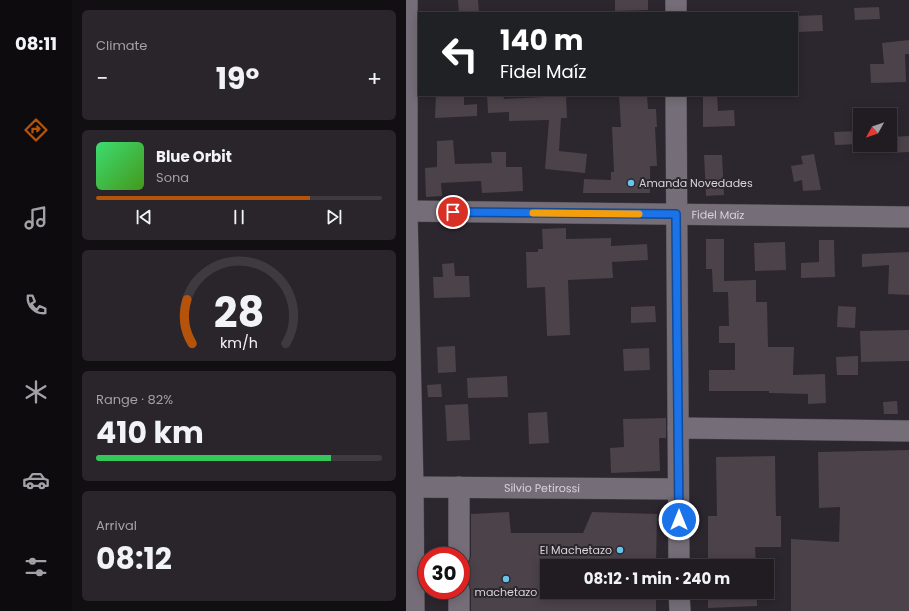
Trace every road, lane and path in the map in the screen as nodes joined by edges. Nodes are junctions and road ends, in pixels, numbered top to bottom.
1 (407, 0) edge
2 (676, 0) edge
3 (676, 12) edge
4 (676, 96) edge
5 (406, 211) edge
6 (676, 214) junction
7 (909, 217) edge
8 (678, 428) junction
9 (909, 431) edge
10 (409, 487) edge
11 (459, 487) junction
12 (678, 489) junction
13 (459, 547) edge
14 (679, 559) edge
15 (459, 599) edge
16 (679, 599) edge
17 (414, 611) edge
18 (459, 611) edge
19 (680, 611) edge

1 - 5 street
2 - 3 street
4 - 6 street
5 - 6 street, Fidel Maíz
5 - 10 street
6 - 7 street, Fidel Maíz
6 - 8 street
8 - 9 street
8 - 12 street
10 - 11 street, Silvio Petirossi
10 - 17 street
11 - 12 street, Silvio Petirossi
11 - 13 street
12 - 14 street
15 - 18 street
16 - 19 street

